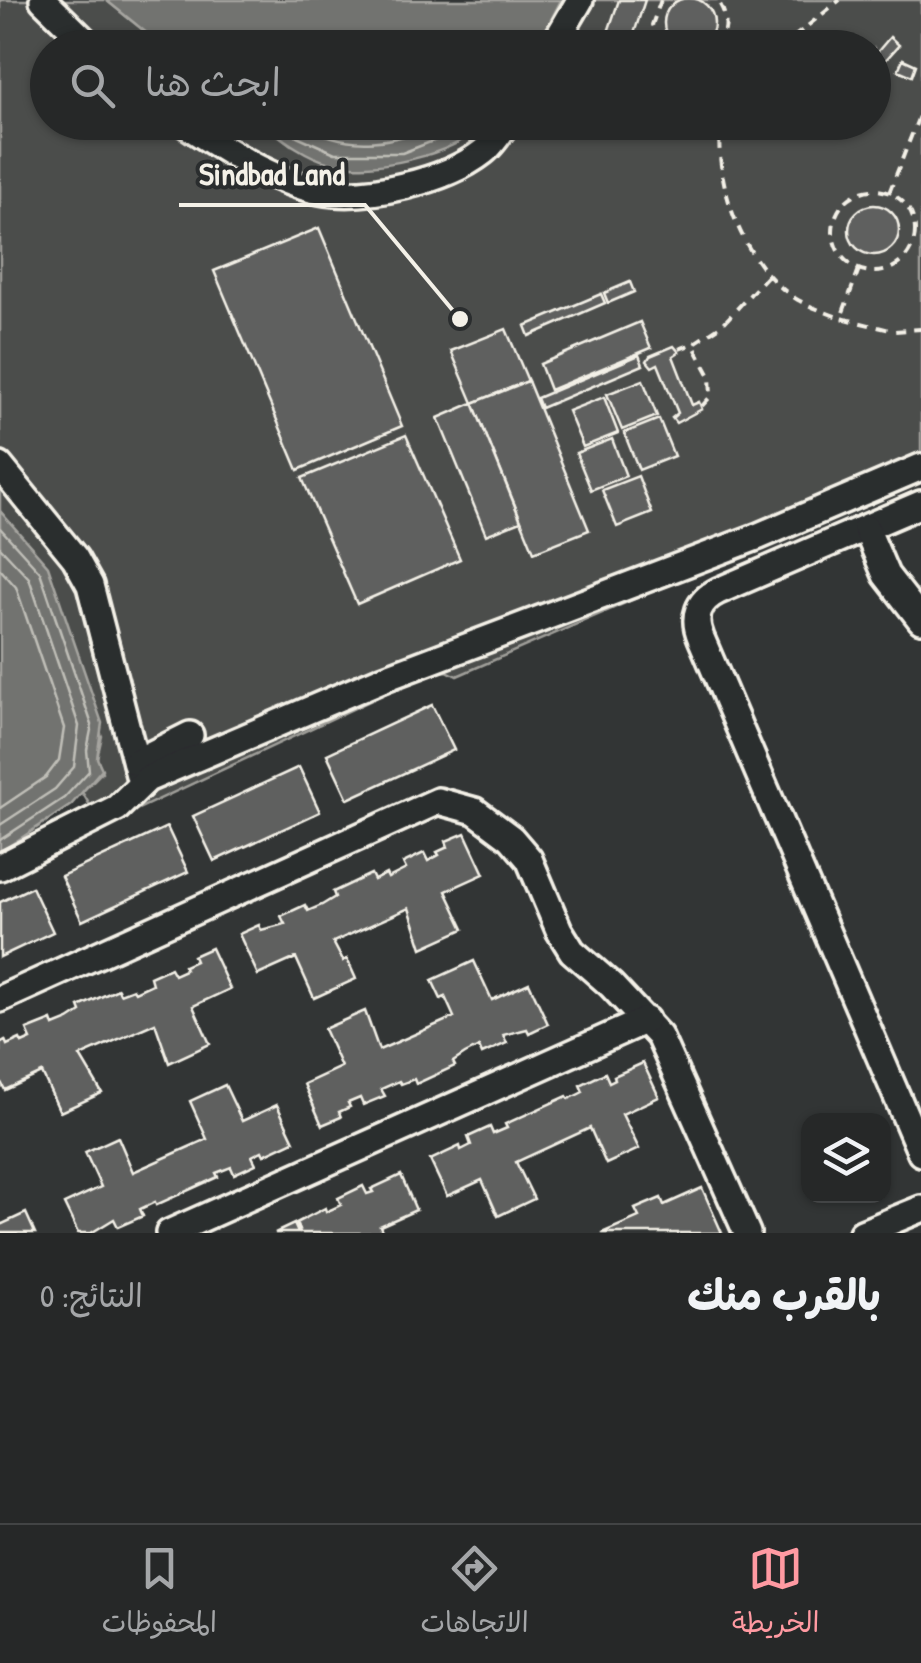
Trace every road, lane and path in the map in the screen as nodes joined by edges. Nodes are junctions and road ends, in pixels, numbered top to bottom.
1 (43, 0) edge
2 (580, 0) edge
3 (660, 0) edge
4 (717, 0) edge
5 (840, 0) edge
6 (74, 30) edge
7 (562, 30) edge
8 (654, 30) edge
9 (725, 30) edge
10 (802, 30) edge
11 (921, 111) edge
12 (210, 140) edge
13 (493, 140) edge
14 (720, 140) edge
15 (889, 193) junction
16 (918, 224) edge
17 (859, 270) junction
18 (769, 274) junction
19 (841, 318) junction
20 (921, 329) edge
21 (693, 344) junction
22 (679, 349) dead end
23 (702, 406) dead end
24 (0, 466) edge
25 (921, 467) edge
26 (921, 504) edge
27 (866, 528) junction
28 (921, 620) edge
29 (190, 735) dead end
30 (138, 772) junction
31 (0, 867) edge
32 (0, 1000) edge
33 (646, 1020) junction
34 (921, 1153) edge
35 (921, 1208) edge
36 (169, 1233) edge
37 (747, 1233) edge
38 (862, 1233) edge

1 - 6 street
2 - 7 street
3 - 8 path
4 - 9 path
5 - 10 path
11 - 15 path
12 - 13 street
14 - 18 path
15 - 16 path
15 - 17 path
16 - 17 path
17 - 19 path
18 - 19 path
18 - 21 path
19 - 20 path
21 - 22 path
21 - 23 path
24 - 30 street
25 - 30 street
26 - 27 street
27 - 28 street
27 - 34 street
29 - 30 street
30 - 31 street
32 - 33 street
33 - 36 street
33 - 37 street
35 - 38 street

